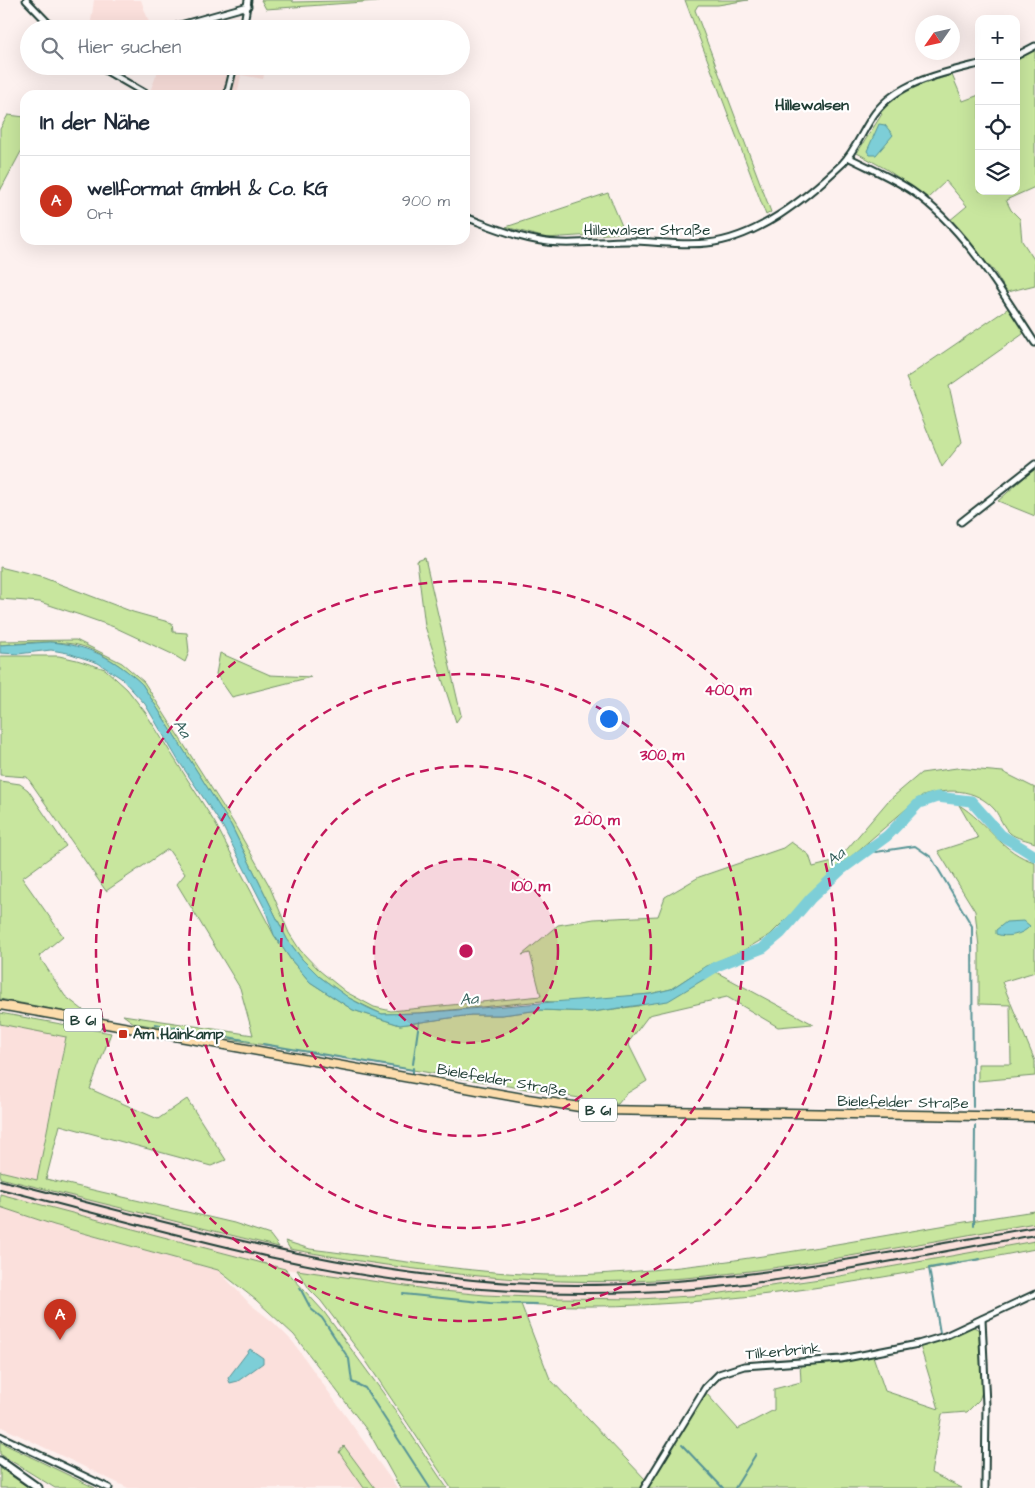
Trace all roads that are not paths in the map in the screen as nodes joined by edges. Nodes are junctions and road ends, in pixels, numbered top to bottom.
1 (26, 0) edge
2 (34, 0) edge
3 (248, 3) edge
4 (37, 9) junction
5 (46, 20) edge
6 (194, 20) edge
7 (245, 20) edge
8 (1035, 46) edge
9 (1020, 54) edge
10 (975, 65) edge
11 (114, 75) edge
12 (232, 75) edge
13 (139, 90) edge
14 (228, 90) edge
15 (848, 157) junction
16 (470, 219) edge
17 (1035, 343) edge
18 (1035, 464) edge
19 (961, 522) dead end
20 (0, 1005) edge
21 (1035, 1117) edge
22 (1035, 1294) edge
23 (982, 1319) junction
24 (0, 1436) edge
25 (0, 1461) edge
26 (38, 1488) edge
27 (108, 1488) edge
28 (644, 1488) edge
29 (985, 1488) edge

1 - 4 street
2 - 4 street
3 - 6 street
3 - 7 street
4 - 5 street
8 - 9 street
10 - 15 street, Hillewalser Straße
11 - 13 street
12 - 14 street
15 - 16 street, Hillewalser Straße
15 - 17 street
18 - 19 street
20 - 21 main road, Bielefelder Straße / B 61
22 - 23 street, Tilkerbrink
23 - 28 street, Tilkerbrink
23 - 29 street
24 - 27 street
25 - 26 main road

